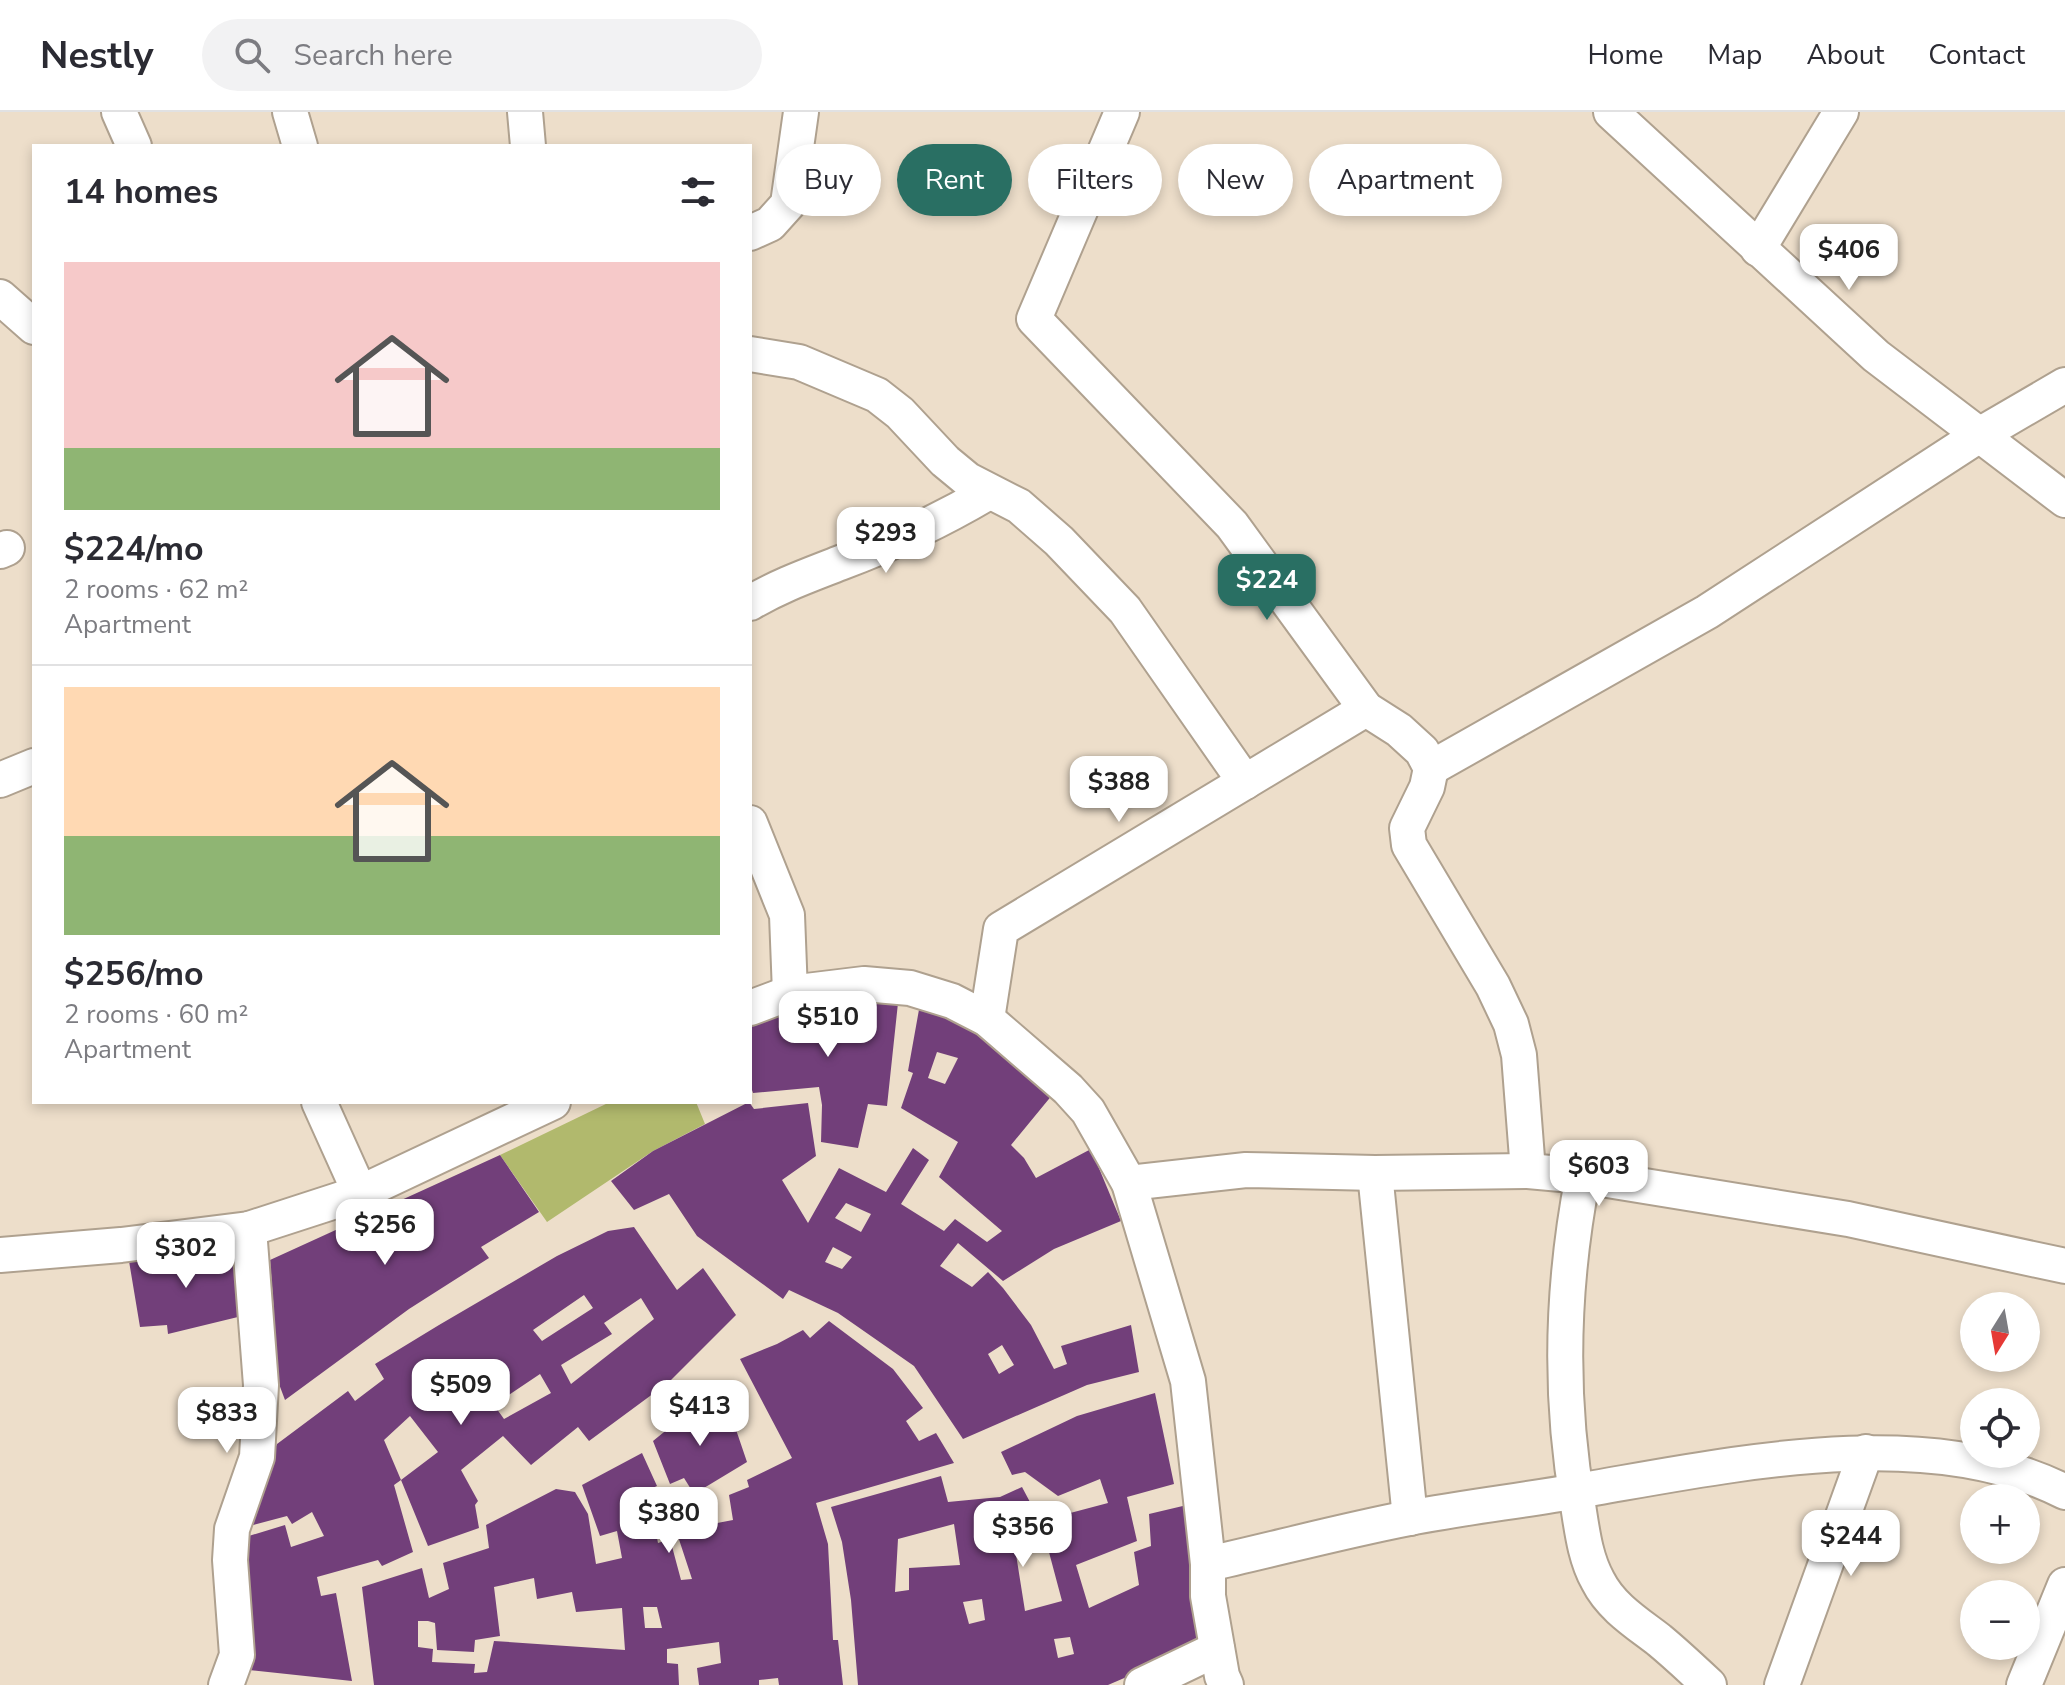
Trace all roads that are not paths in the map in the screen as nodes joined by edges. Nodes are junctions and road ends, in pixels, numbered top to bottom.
1 (119, 112) edge
2 (290, 112) edge
3 (525, 112) edge
4 (801, 112) edge
5 (1122, 112) edge
6 (1611, 112) edge
7 (1841, 112) edge
8 (133, 144) edge
9 (299, 144) edge
10 (528, 144) edge
11 (752, 232) edge
12 (1758, 249) junction
13 (0, 297) edge
14 (32, 325) edge
15 (752, 354) edge
16 (2065, 385) edge
17 (1981, 434) junction
18 (989, 492) junction
19 (2065, 500) edge
20 (752, 602) edge
21 (1366, 709) junction
22 (32, 767) edge
23 (1431, 768) junction
24 (0, 780) edge
25 (1245, 782) junction
26 (752, 828) edge
27 (790, 993) junction
28 (752, 1007) edge
29 (987, 1019) junction
30 (320, 1104) edge
31 (549, 1104) edge
32 (1528, 1171) junction
33 (1375, 1173) junction
34 (1583, 1176) junction
35 (1129, 1183) junction
36 (360, 1193) junction
37 (249, 1229) junction
38 (0, 1255) edge
39 (2065, 1266) edge
40 (1866, 1452) junction
41 (1576, 1492) junction
42 (2065, 1492) edge
43 (1410, 1518) junction
44 (1208, 1564) junction
45 (2065, 1585) edge
46 (1217, 1649) junction
47 (226, 1685) edge
48 (1142, 1685) edge
49 (1226, 1685) edge
50 (1709, 1685) edge
51 (1782, 1685) edge
52 (2024, 1685) edge

1 - 8 street
2 - 9 street
3 - 10 street
4 - 11 street
5 - 21 street
6 - 12 street
7 - 12 street
12 - 17 street
13 - 14 street
15 - 18 street
16 - 17 street
17 - 19 street
17 - 23 street
18 - 20 street
18 - 25 street
21 - 23 street
21 - 25 street
22 - 24 street
23 - 32 street
25 - 29 street
26 - 27 street
27 - 28 street
27 - 29 street
29 - 35 street
30 - 36 street
31 - 36 street
32 - 33 street
32 - 34 street
33 - 35 street
33 - 43 street
34 - 39 street
34 - 41 street
35 - 44 street
36 - 37 street
37 - 38 street
37 - 47 street
40 - 41 street
40 - 42 street
40 - 51 street
41 - 43 street
41 - 50 street
43 - 44 street
44 - 46 street
45 - 52 street
46 - 48 street
46 - 49 street

